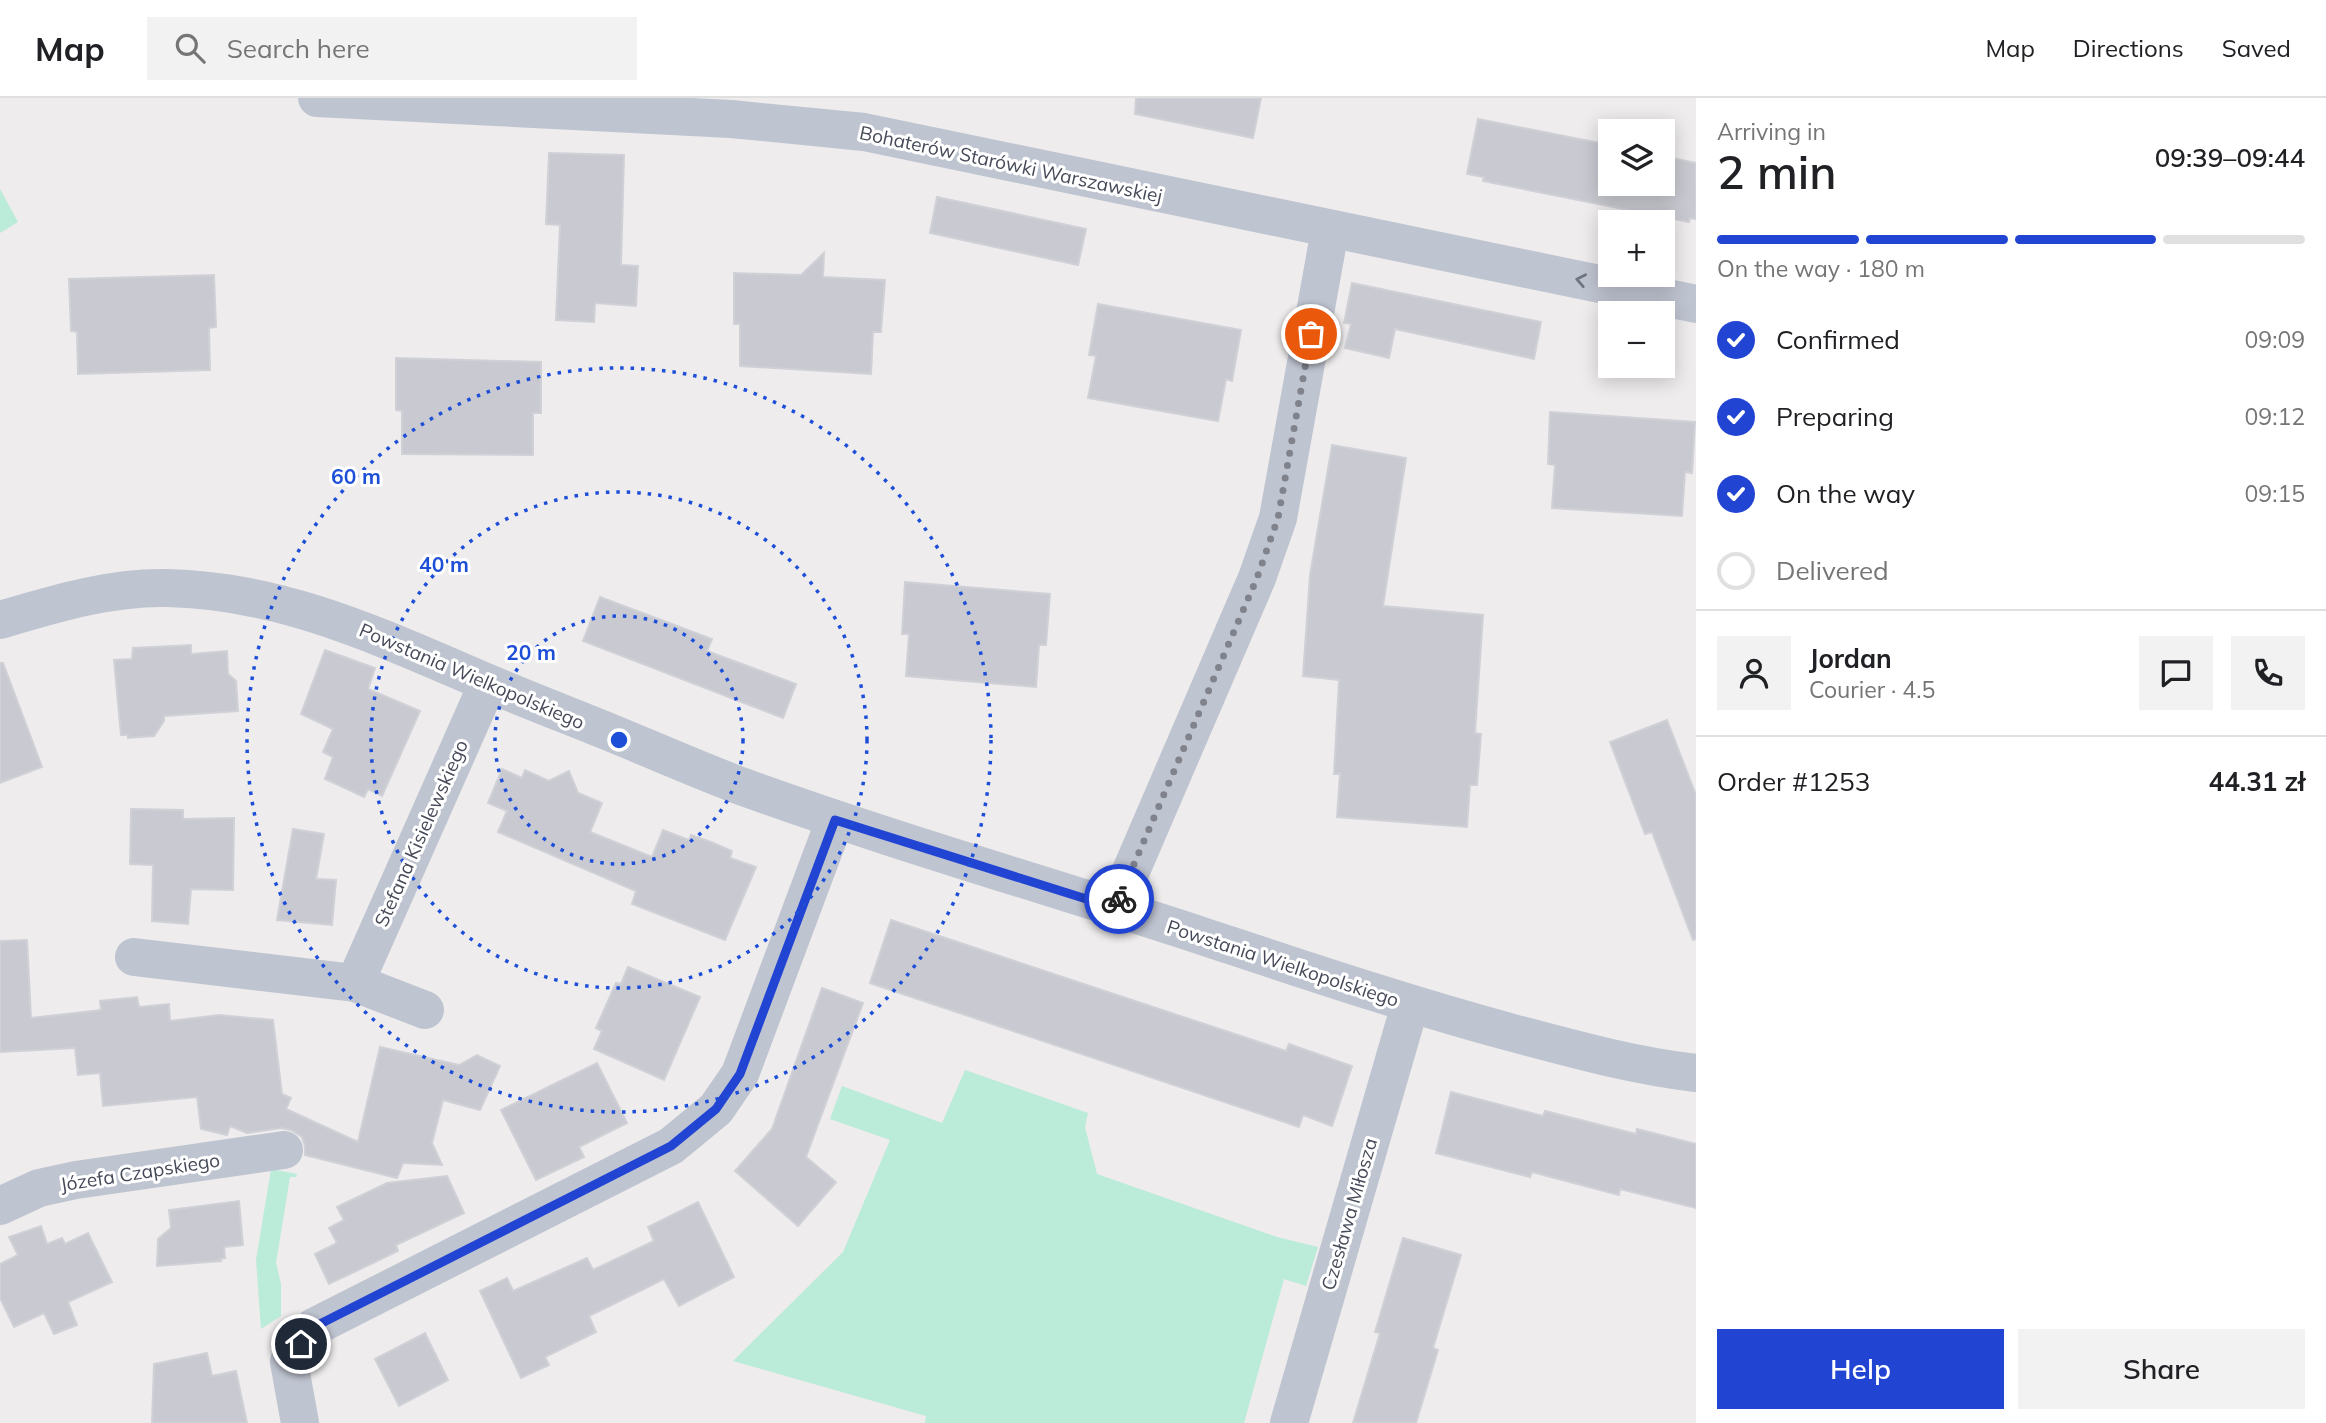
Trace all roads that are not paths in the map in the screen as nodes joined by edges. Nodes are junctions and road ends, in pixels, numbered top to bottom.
1 (317, 98) edge
2 (1330, 230) junction
3 (1696, 304) edge
4 (0, 620) edge
5 (488, 683) junction
6 (835, 820) junction
7 (1115, 908) junction
8 (134, 957) dead end
9 (355, 983) junction
10 (1410, 1005) junction
11 (425, 1010) dead end
12 (1696, 1073) edge
13 (284, 1150) dead end
14 (0, 1206) edge
15 (300, 1423) edge
16 (1289, 1423) edge

1 - 2 street, Bohaterów Starówki Warszawskiej
3 -> 2 street, Bohaterów Starówki Warszawskiej
2 - 7 street
4 - 5 street, Powstania Wielkopolskiego
5 - 6 street, Powstania Wielkopolskiego
5 - 9 street, Stefana Kisielewskiego
6 - 7 street, Powstania Wielkopolskiego
6 - 15 street
7 - 10 street, Powstania Wielkopolskiego
8 - 9 street
9 - 11 street
10 - 12 street, Powstania Wielkopolskiego
10 - 16 street, Czesława Miłosza
13 - 14 street, Józefa Czapskiego

